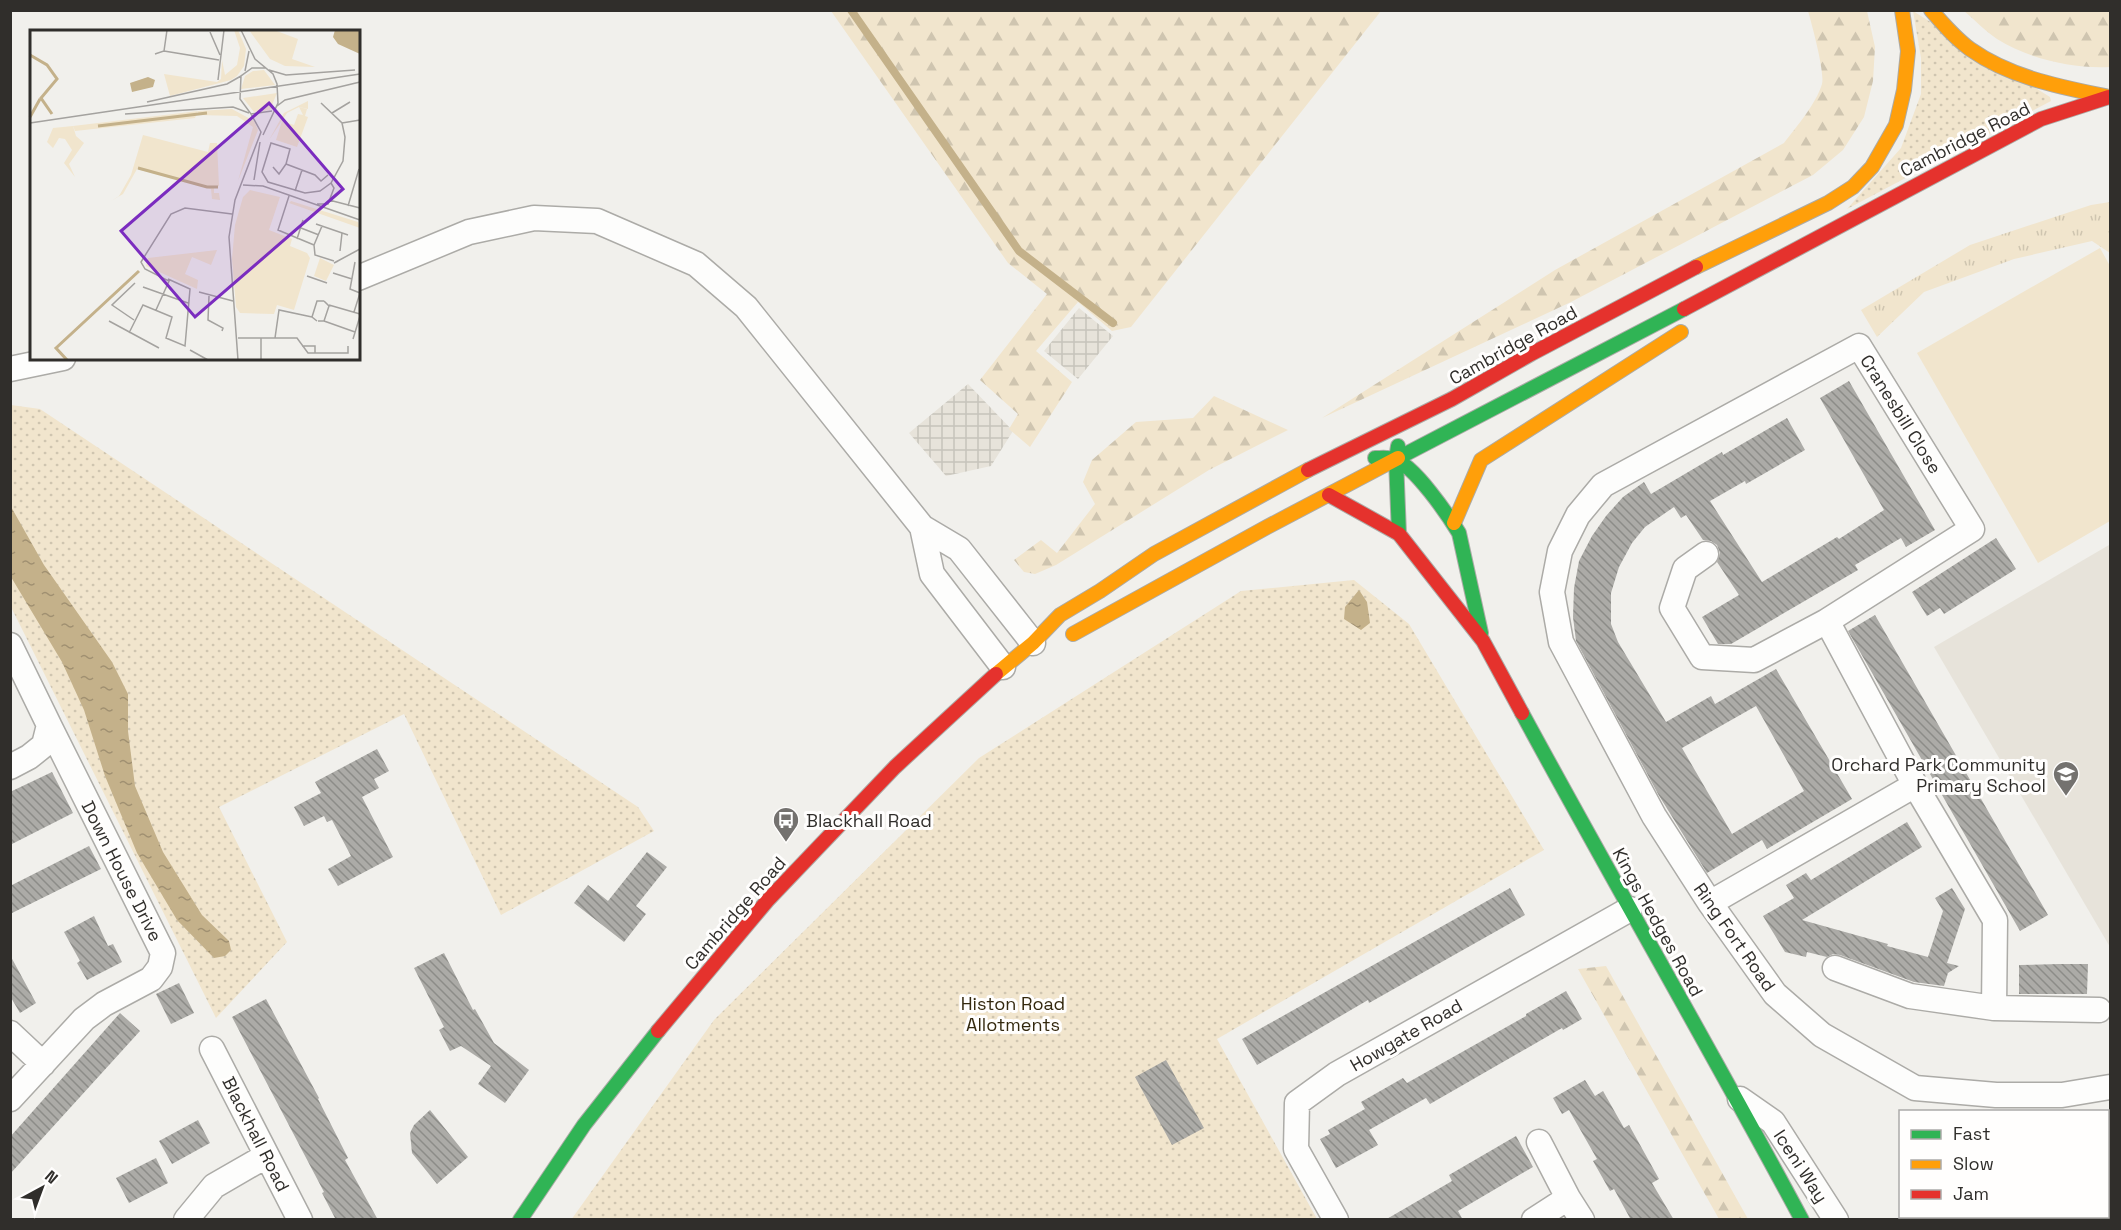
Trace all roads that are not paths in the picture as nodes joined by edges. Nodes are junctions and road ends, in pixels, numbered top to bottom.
1 (1902, 10) edge
2 (1931, 10) edge
3 (2110, 96) edge
4 (1779, 260) junction
5 (360, 277) edge
6 (1716, 307) dead end
7 (1688, 328) dead end
8 (53, 360) edge
9 (10, 369) edge
10 (1401, 424) junction
11 (1396, 459) junction
12 (1314, 467) junction
13 (1329, 495) junction
14 (1454, 523) junction
15 (922, 527) junction
16 (1399, 534) junction
17 (1560, 551) joint
18 (1706, 554) dead end
19 (1827, 621) junction
20 (1051, 639) junction
21 (1483, 641) junction
22 (10, 645) edge
23 (1003, 667) junction
24 (49, 725) junction
25 (10, 767) edge
26 (1916, 784) junction
27 (1710, 903) junction
28 (1630, 909) junction
29 (1835, 968) dead end
30 (1994, 1008) junction
31 (2099, 1010) dead end
32 (10, 1033) edge
33 (212, 1049) dead end
34 (43, 1064) junction
35 (2110, 1087) edge
36 (1733, 1094) junction
37 (10, 1099) edge
38 (2063, 1103) edge
39 (1539, 1142) dead end
40 (266, 1156) junction
41 (1568, 1198) junction
42 (186, 1220) edge
43 (300, 1220) edge
44 (520, 1220) edge
45 (1336, 1220) edge
46 (1534, 1220) edge
47 (1582, 1220) edge
48 (1802, 1220) edge
49 (1836, 1220) edge

1 - 10 main road, Cambridge Road
2 - 3 main road
3 - 4 main road, Cambridge Road
4 - 6 main road, Cambridge Road
4 - 11 main road, Cambridge Road
5 - 15 street
7 - 14 main road
8 - 9 street
10 - 11 main road
10 - 12 main road, Cambridge Road
11 - 12 main road
11 - 13 main road, Cambridge Road
11 - 14 main road, Kings Hedges Road
11 - 16 main road
12 - 20 main road, Cambridge Road
13 - 16 main road, Kings Hedges Road
13 - 20 main road, Cambridge Road
14 - 21 main road, Kings Hedges Road
15 - 20 street
15 - 23 street
16 - 21 main road, Kings Hedges Road
17 - 19 street, Cranesbill Close
17 - 27 street, Ring Fort Road
18 - 19 street, Cranesbill Close
19 - 26 street
20 - 23 main road, Cambridge Road
21 - 28 main road, Kings Hedges Road
22 - 24 street
23 - 44 main road, Cambridge Road
24 - 25 street
24 - 34 street, Down House Drive
26 - 27 street
26 - 30 street
27 - 38 street, Ring Fort Road
28 - 36 main road, Kings Hedges Road
28 - 45 street, Howgate Road
29 - 30 street
30 - 31 street
32 - 34 street
33 - 40 street, Blackhall Road
34 - 37 street, Down House Drive
35 - 38 street, Ring Fort Road
36 - 48 main road, Kings Hedges Road
36 - 49 street, Iceni Way
39 - 41 street
40 - 42 street
40 - 43 street, Blackhall Road
41 - 46 street
41 - 47 street

